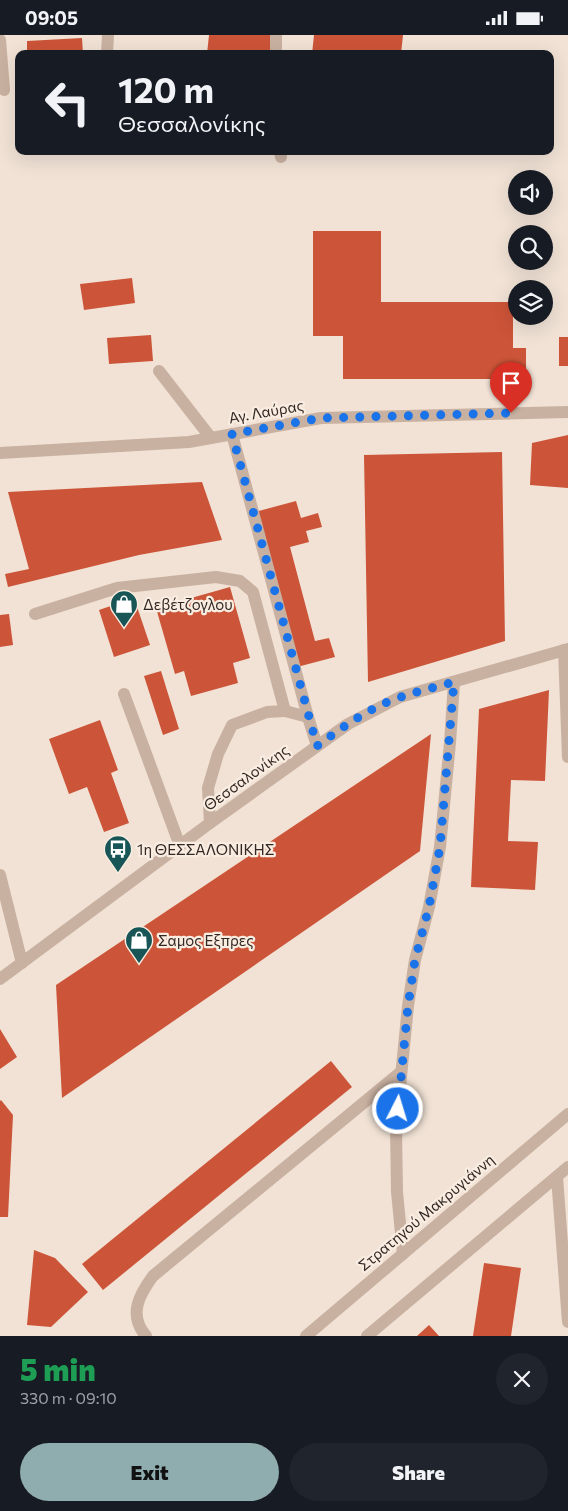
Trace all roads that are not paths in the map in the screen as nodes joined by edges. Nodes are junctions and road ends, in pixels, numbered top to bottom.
1 (108, 35) edge
2 (276, 35) edge
3 (0, 40) edge
4 (107, 50) edge
5 (276, 50) edge
6 (4, 90) dead end
7 (159, 371) dead end
8 (568, 412) edge
9 (232, 434) junction
10 (211, 437) junction
11 (1, 449) edge
12 (35, 614) dead end
13 (566, 649) edge
14 (454, 682) junction
15 (124, 694) dead end
16 (286, 711) junction
17 (308, 717) junction
18 (317, 746) junction
19 (568, 757) edge
20 (210, 823) junction
21 (180, 846) junction
22 (0, 875) edge
23 (22, 963) junction
24 (0, 979) edge
25 (401, 1072) junction
26 (568, 1114) edge
27 (568, 1167) edge
28 (557, 1177) junction
29 (403, 1254) junction
30 (568, 1322) edge
31 (146, 1336) edge
32 (306, 1336) edge
33 (367, 1336) edge

1 - 4 street
2 - 5 street
3 - 6 street
7 - 10 street
8 - 9 street, Αγ. Λαύρας
9 - 10 street, Αγ. Λαύρας
9 - 17 street
10 - 11 street, Αγ. Λαύρας
12 - 16 street
13 - 14 street, Θεσσαλονίκης
13 - 19 street
14 - 18 street, Θεσσαλονίκης
14 - 25 street
15 - 21 street
16 - 17 street
16 - 20 street
17 - 18 street
18 - 20 street, Θεσσαλονίκης
20 - 21 street, Θεσσαλονίκης
21 - 23 street, Θεσσαλονίκης
22 - 23 street
23 - 24 street, Θεσσαλονίκης
25 - 29 street
25 - 31 street
26 - 29 street, Στρατηγού Μακρυγιάννη
27 - 28 street
28 - 30 street
28 - 33 street
29 - 32 street, Στρατηγού Μακρυγιάννη

